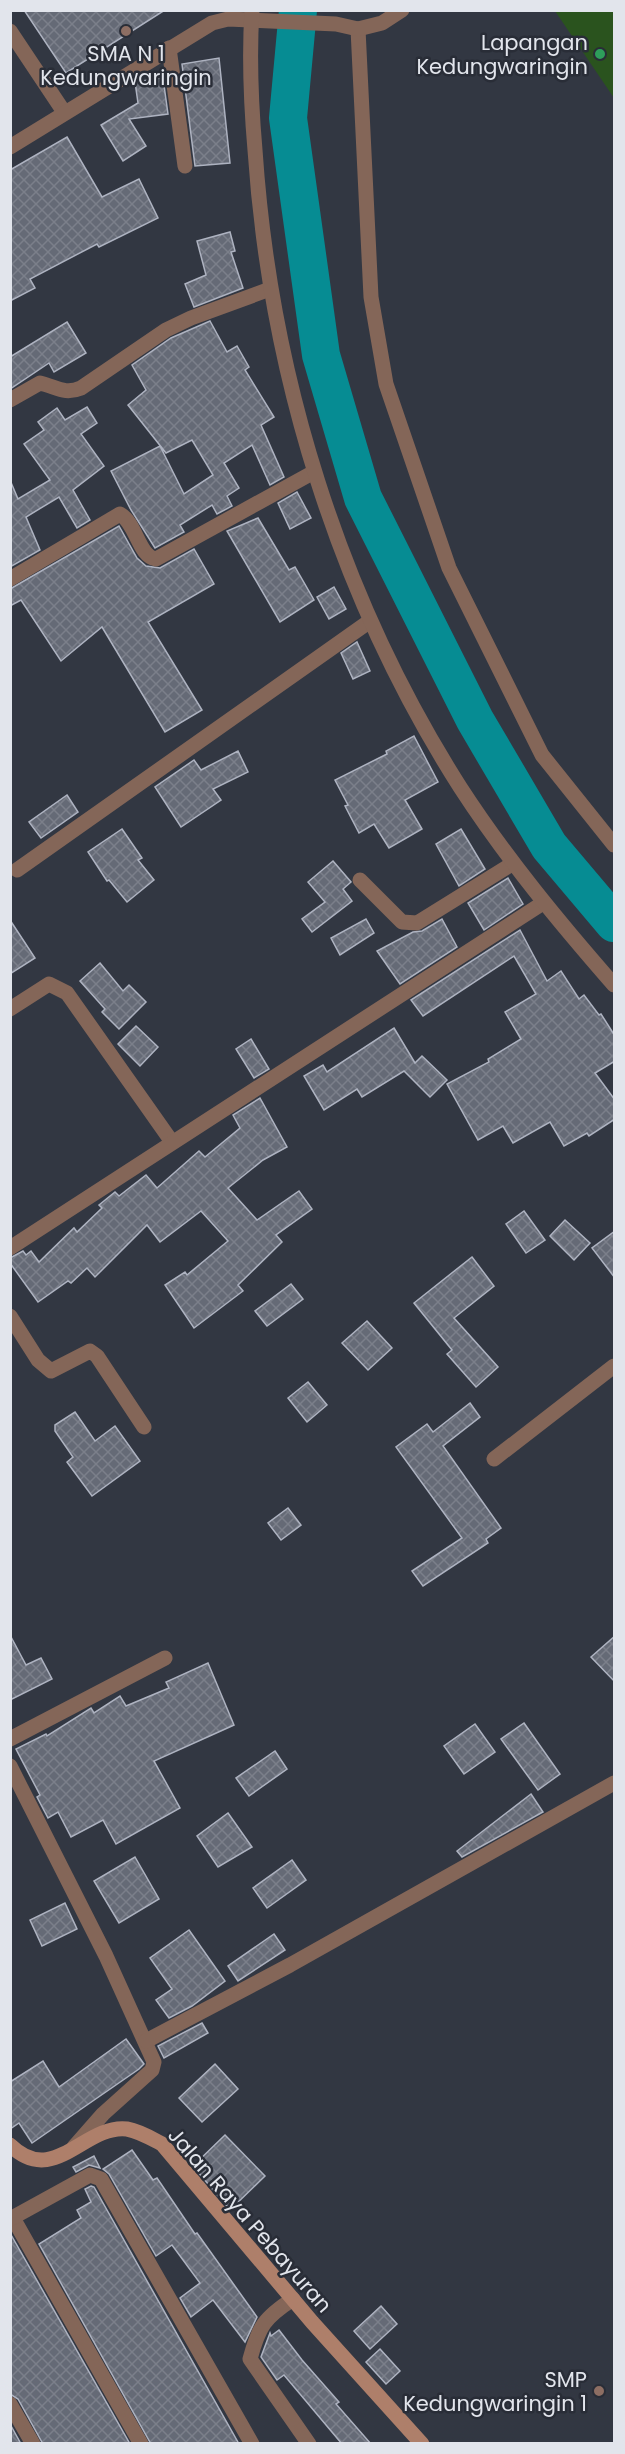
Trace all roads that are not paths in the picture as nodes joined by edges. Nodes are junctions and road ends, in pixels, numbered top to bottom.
1 (402, 10) edge
2 (251, 15) edge
3 (335, 17) edge
4 (358, 30) junction
5 (10, 31) edge
6 (169, 48) junction
7 (64, 112) junction
8 (10, 147) edge
9 (185, 166) dead end
10 (270, 289) junction
11 (10, 400) edge
12 (314, 472) junction
13 (10, 579) edge
14 (370, 621) junction
15 (615, 844) edge
16 (512, 864) junction
17 (17, 870) dead end
18 (360, 880) dead end
19 (543, 903) junction
20 (615, 986) edge
21 (10, 1009) edge
22 (172, 1142) junction
23 (10, 1248) edge
24 (10, 1316) edge
25 (615, 1366) edge
26 (144, 1427) dead end
27 (494, 1459) dead end
28 (165, 1658) dead end
29 (10, 1739) edge
30 (10, 1766) edge
31 (615, 1783) edge
32 (146, 2041) junction
33 (10, 2145) edge
34 (69, 2153) junction
35 (12, 2218) edge
36 (293, 2299) junction
37 (10, 2403) edge
38 (33, 2444) edge
39 (141, 2444) edge
40 (252, 2444) edge
41 (309, 2444) edge
42 (422, 2444) edge

1 - 4 street
2 - 3 street
2 - 6 street
2 - 10 street
3 - 4 street
4 - 15 street
5 - 7 street
6 - 7 street
6 - 9 street
7 - 8 street
10 - 11 street
10 - 12 street
12 - 13 street
12 - 14 street
14 - 16 street
14 - 17 street
16 - 18 street
16 - 19 street
19 - 20 street
19 - 22 street
21 - 22 street
22 - 23 street
24 - 26 street
25 - 27 street
28 - 29 street
30 - 32 street
31 - 32 street
32 - 34 street
33 - 34 main road, Jalan Raya Pebayuran
34 - 36 main road, Jalan Raya Pebayuran
35 - 39 street
35 - 40 street
36 - 41 street
36 - 42 main road, Jalan Raya Pebayuran
37 - 38 street

